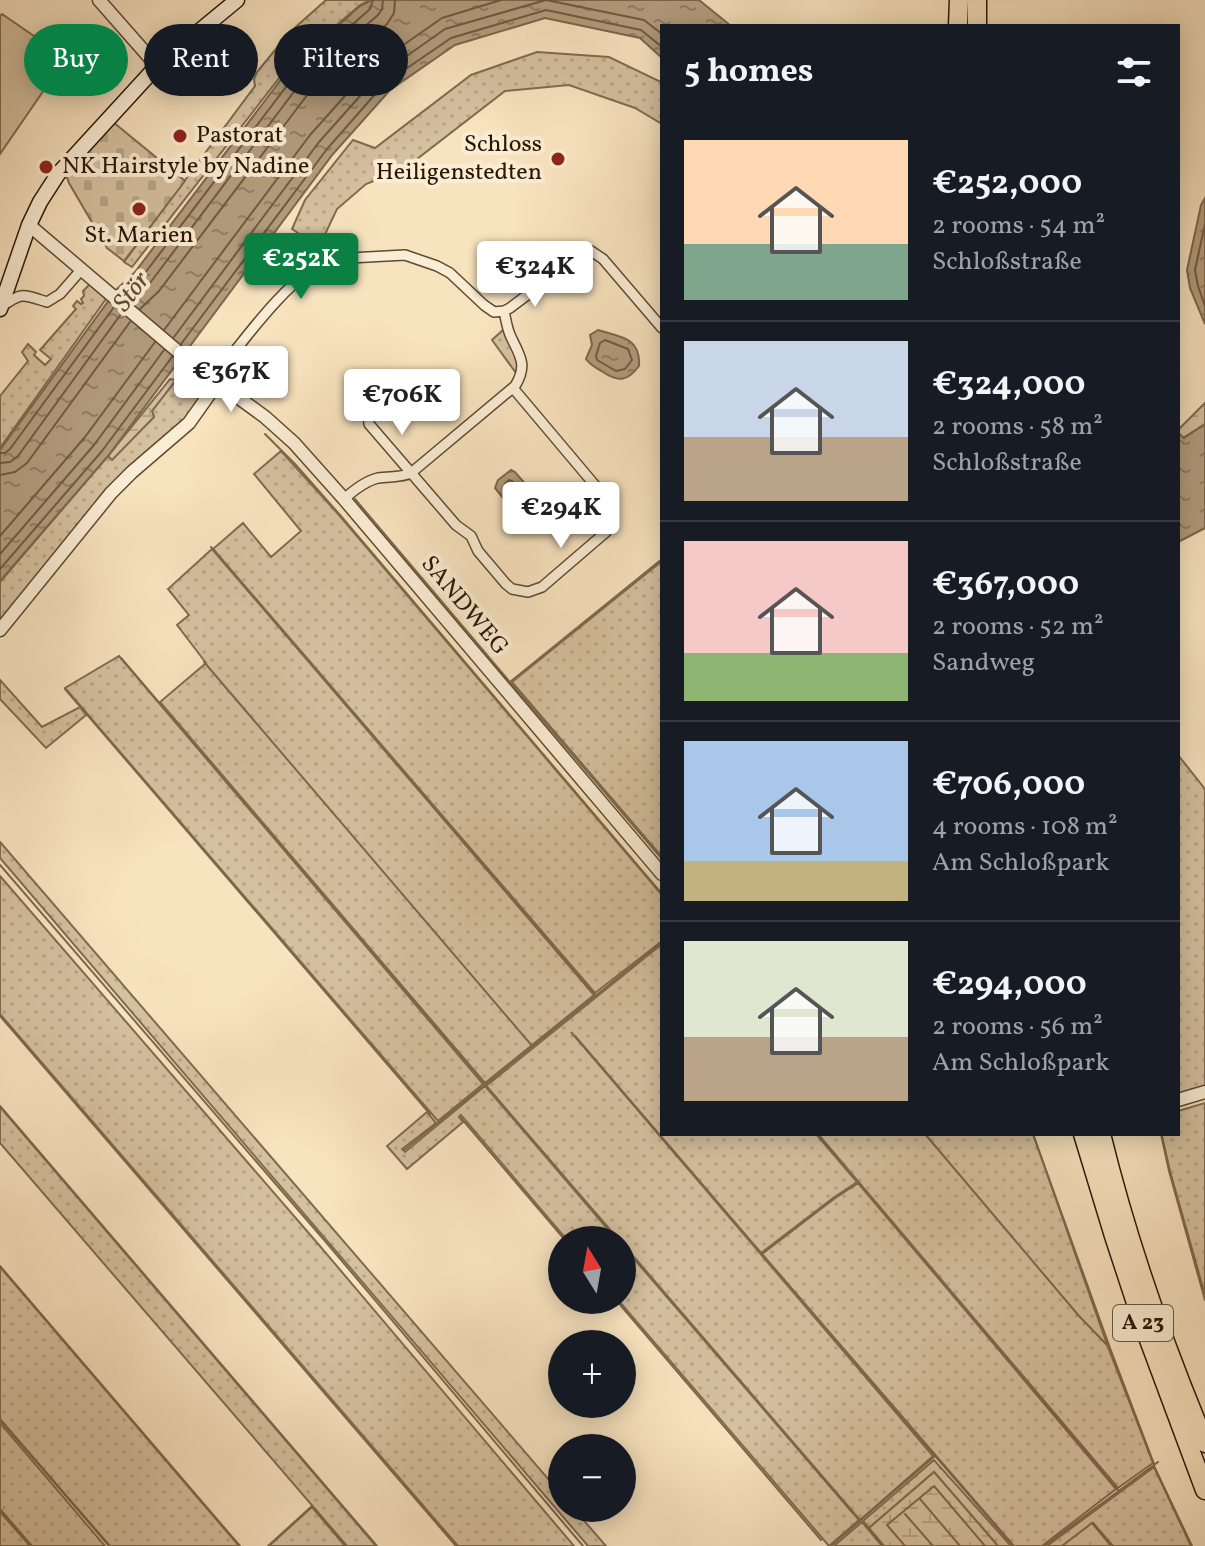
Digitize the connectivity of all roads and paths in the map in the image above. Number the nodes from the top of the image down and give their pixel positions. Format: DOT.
graph roads {
  1 [pos="99,0"];
  2 [pos="237,0"];
  3 [pos="959,0"];
  4 [pos="977,0"];
  5 [pos="208,24"];
  6 [pos="958,24"];
  7 [pos="977,24"];
  8 [pos="144,51"];
  9 [pos="144,80"];
  10 [pos="29,225"];
  11 [pos="81,270"];
  12 [pos="1,308"];
  13 [pos="504,311"];
  14 [pos="660,326"];
  15 [pos="215,380"];
  16 [pos="513,388"];
  17 [pos="368,413"];
  18 [pos="411,473"];
  19 [pos="344,499"];
  20 [pos="0,630"];
  21 [pos="660,872"];
  22 [pos="1205,1092"];
  23 [pos="1180,1099"];
  24 [pos="1098,1146"];
  25 [pos="1205,1443"];
  26 [pos="1205,1490"];
  1 -- 8 [label="street"];
  2 -- 5 [label="main road"];
  3 -- 6 [label="highway"];
  4 -- 7 [label="highway"];
  9 -- 10 [label="main road"];
  10 -- 11 [label="street, SANDWEG"];
  10 -- 12 [label="main road"];
  11 -- 12 [label="street"];
  11 -- 15 [label="street, SANDWEG"];
  13 -- 14 [label="street"];
  13 -- 15 [label="street"];
  13 -- 16 [label="street"];
  15 -- 19 [label="street, SANDWEG"];
  15 -- 20 [label="street"];
  16 -- 18 [label="street"];
  16 -- 18 [label="street"];
  17 -- 18 [label="street"];
  18 -- 19 [label="street"];
  19 -- 21 [label="street, SANDWEG"];
  22 -- 23 [label="street"];
  24 -- 25 [label="highway, A 23"];
  24 -- 26 [label="highway, A 23"];
}
